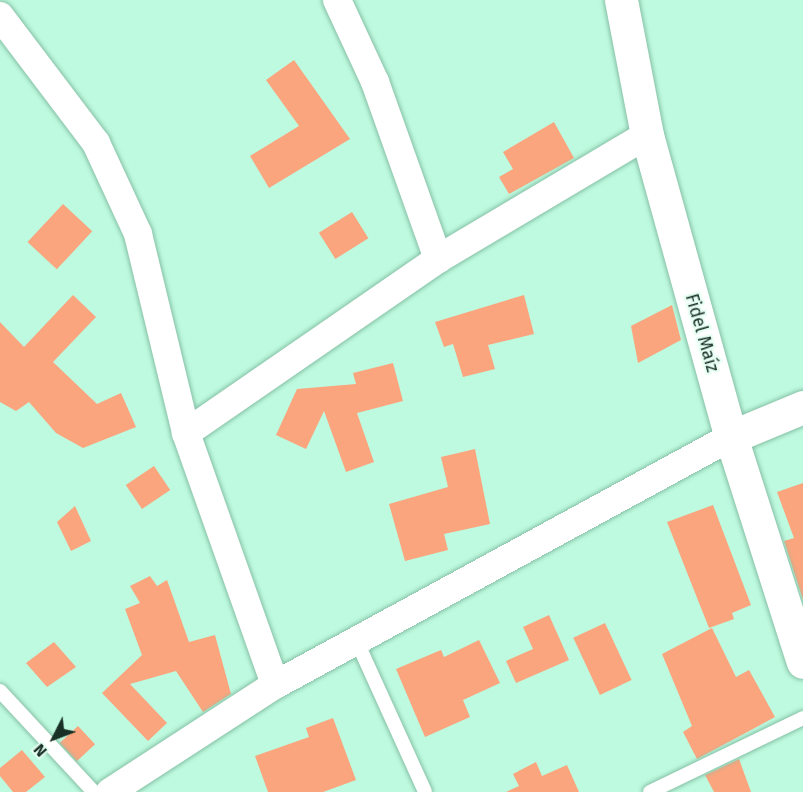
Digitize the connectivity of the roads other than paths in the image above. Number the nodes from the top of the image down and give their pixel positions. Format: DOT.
graph roads {
  1 [pos="337,0"];
  2 [pos="621,0"];
  3 [pos="0,16"];
  4 [pos="647,135"];
  5 [pos="438,259"];
  6 [pos="803,407"];
  7 [pos="186,433"];
  8 [pos="731,437"];
  9 [pos="358,644"];
  10 [pos="803,662"];
  11 [pos="275,685"];
  12 [pos="0,691"];
  13 [pos="803,718"];
  14 [pos="93,792"];
  15 [pos="110,792"];
  16 [pos="425,792"];
  17 [pos="650,792"];
  1 -- 5 [label="street"];
  2 -- 4 [label="street, Fidel Maíz"];
  3 -- 7 [label="street"];
  4 -- 5 [label="street"];
  4 -- 8 [label="street, Fidel Maíz"];
  5 -- 7 [label="street"];
  6 -- 8 [label="street"];
  7 -- 11 [label="street"];
  8 -- 9 [label="street"];
  8 -- 10 [label="street, Fidel Maíz"];
  9 -- 11 [label="street"];
  9 -- 16 [label="lane"];
  11 -- 15 [label="street"];
  12 -- 14 [label="lane"];
  13 -- 17 [label="lane"];
}
